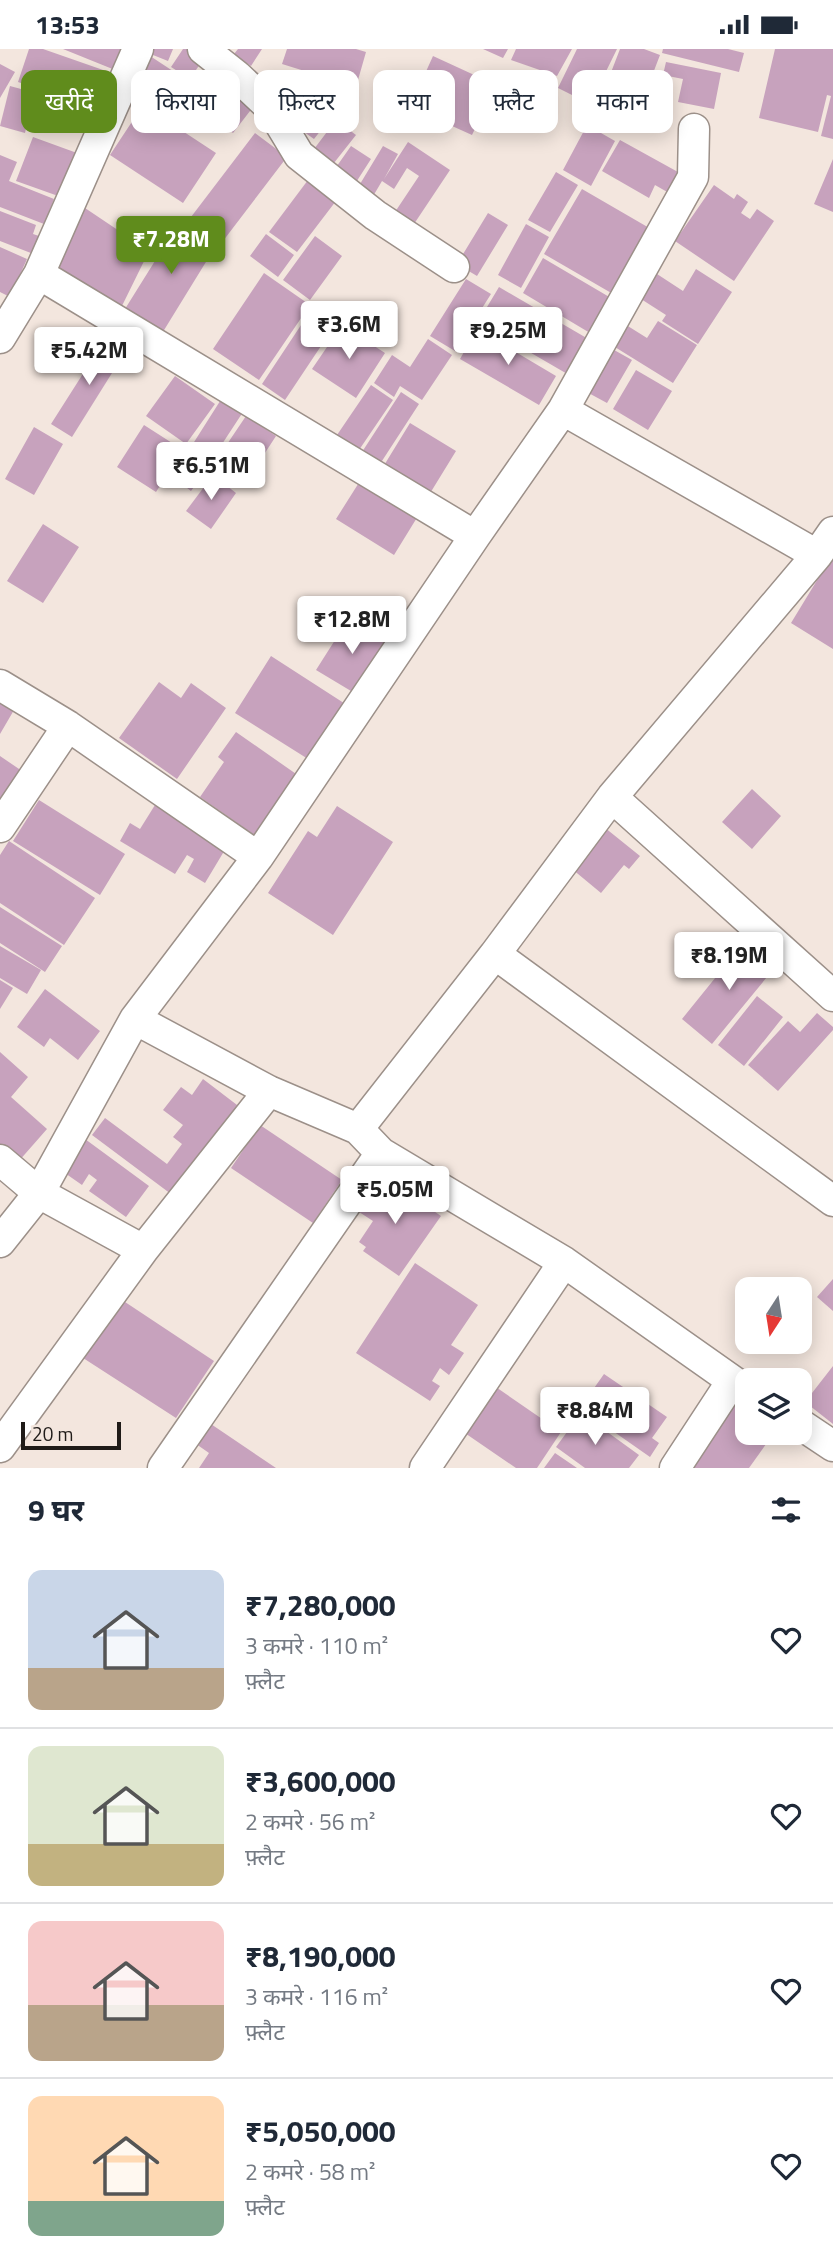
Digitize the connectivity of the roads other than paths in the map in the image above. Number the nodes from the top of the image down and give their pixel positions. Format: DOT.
graph roads {
  1 [pos="138,49"];
  2 [pos="203,49"];
  3 [pos="694,129"];
  4 [pos="454,267"];
  5 [pos="39,274"];
  6 [pos="0,338"];
  7 [pos="563,410"];
  8 [pos="475,536"];
  9 [pos="825,543"];
  10 [pos="0,685"];
  11 [pos="68,726"];
  12 [pos="612,797"];
  13 [pos="0,827"];
  14 [pos="258,857"];
  15 [pos="495,954"];
  16 [pos="833,996"];
  17 [pos="135,1019"];
  18 [pos="269,1091"];
  19 [pos="358,1129"];
  20 [pos="381,1153"];
  21 [pos="0,1160"];
  22 [pos="39,1193"];
  23 [pos="833,1201"];
  24 [pos="0,1242"];
  25 [pos="143,1250"];
  26 [pos="564,1262"];
  27 [pos="735,1383"];
  28 [pos="735,1391"];
  29 [pos="812,1433"];
  30 [pos="833,1446"];
  31 [pos="0,1447"];
  32 [pos="163,1468"];
  33 [pos="425,1468"];
  34 [pos="675,1468"];
  1 -- 5 [label="street"];
  2 -- 4 [label="street"];
  3 -- 7 [label="street"];
  5 -- 6 [label="street"];
  5 -- 8 [label="street"];
  7 -- 8 [label="street"];
  7 -- 9 [label="street"];
  8 -- 14 [label="street"];
  9 -- 12 [label="street"];
  10 -- 11 [label="street"];
  11 -- 13 [label="street"];
  11 -- 14 [label="street"];
  12 -- 15 [label="street"];
  12 -- 16 [label="street"];
  14 -- 17 [label="street"];
  15 -- 19 [label="street"];
  15 -- 23 [label="street"];
  17 -- 18 [label="street"];
  17 -- 22 [label="street"];
  18 -- 19 [label="street"];
  18 -- 25 [label="street"];
  19 -- 20 [label="street"];
  20 -- 26 [label="street"];
  20 -- 32 [label="street"];
  21 -- 22 [label="street"];
  22 -- 24 [label="street"];
  22 -- 25 [label="street"];
  25 -- 31 [label="street"];
  26 -- 27 [label="street"];
  26 -- 33 [label="street"];
  28 -- 34 [label="street"];
  29 -- 30 [label="street"];
}
